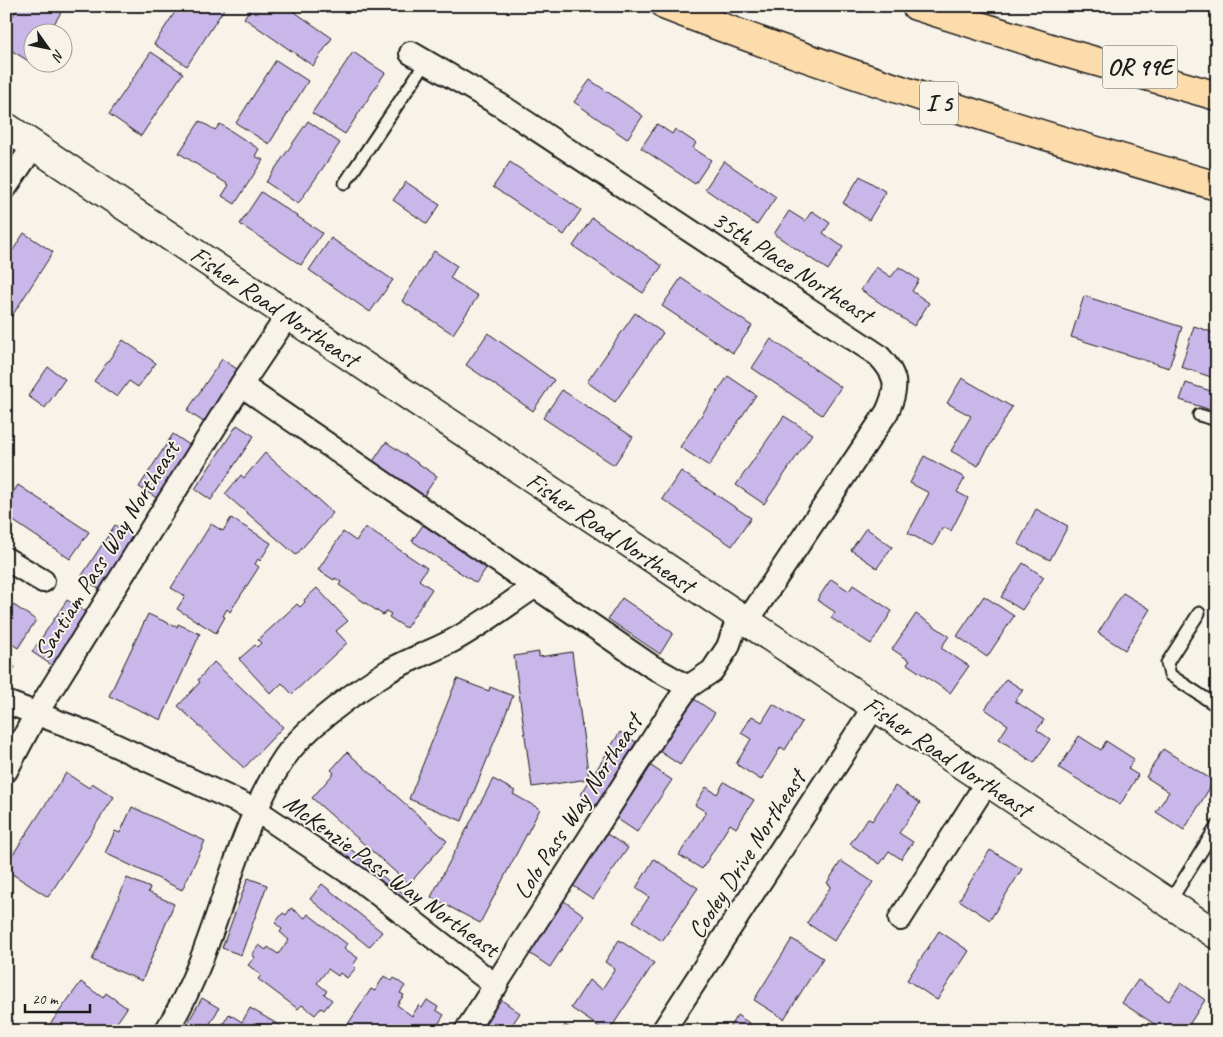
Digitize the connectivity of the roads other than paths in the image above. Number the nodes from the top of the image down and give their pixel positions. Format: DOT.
graph roads {
  1 [pos="666,6"];
  2 [pos="916,6"];
  3 [pos="1063,52"];
  4 [pos="418,58"];
  5 [pos="1217,82"];
  6 [pos="1217,96"];
  7 [pos="6,127"];
  8 [pos="34,145"];
  9 [pos="345,183"];
  10 [pos="1217,186"];
  11 [pos="6,187"];
  12 [pos="288,315"];
  13 [pos="241,385"];
  14 [pos="1199,415"];
  15 [pos="1217,420"];
  16 [pos="6,558"];
  17 [pos="43,582"];
  18 [pos="534,588"];
  19 [pos="1199,613"];
  20 [pos="742,620"];
  21 [pos="688,687"];
  22 [pos="6,702"];
  23 [pos="1217,706"];
  24 [pos="874,707"];
  25 [pos="36,714"];
  26 [pos="6,771"];
  27 [pos="987,782"];
  28 [pos="256,810"];
  29 [pos="1217,826"];
  30 [pos="1169,903"];
  31 [pos="900,919"];
  32 [pos="1217,935"];
  33 [pos="496,986"];
  34 [pos="166,1031"];
  35 [pos="466,1031"];
  36 [pos="663,1031"];
  1 -- 10 [label="highway, I 5"];
  2 -- 3 [label="highway"];
  3 -- 5 [label="highway, OR 99E"];
  3 -- 6 [label="highway"];
  4 -- 9 [label="lane"];
  4 -- 20 [label="street, 35th Place Northeast"];
  7 -- 8 [label="street, Fisher Road Northeast"];
  8 -- 11 [label="street"];
  8 -- 12 [label="street, Fisher Road Northeast"];
  12 -- 13 [label="street, Santiam Pass Way Northeast"];
  12 -- 20 [label="street, Fisher Road Northeast"];
  13 -- 18 [label="street"];
  13 -- 25 [label="street, Santiam Pass Way Northeast"];
  14 -- 15 [label="lane"];
  16 -- 17 [label="street"];
  18 -- 21 [label="street"];
  18 -- 28 [label="street"];
  19 -- 23 [label="lane"];
  20 -- 21 [label="street, Lolo Pass Way Northeast"];
  20 -- 24 [label="street, Fisher Road Northeast"];
  21 -- 33 [label="street, Lolo Pass Way Northeast"];
  22 -- 25 [label="street, McKenzie Pass Way Northeast"];
  24 -- 27 [label="street, Fisher Road Northeast"];
  24 -- 36 [label="street, Cooley Drive Northeast"];
  25 -- 26 [label="street, Santiam Pass Way Northeast"];
  25 -- 28 [label="street, McKenzie Pass Way Northeast"];
  27 -- 30 [label="street, Fisher Road Northeast"];
  27 -- 31 [label="street"];
  28 -- 33 [label="street, McKenzie Pass Way Northeast"];
  28 -- 34 [label="street"];
  29 -- 30 [label="lane"];
  30 -- 32 [label="street, Fisher Road Northeast"];
  33 -- 35 [label="street, Lolo Pass Way Northeast"];
}
